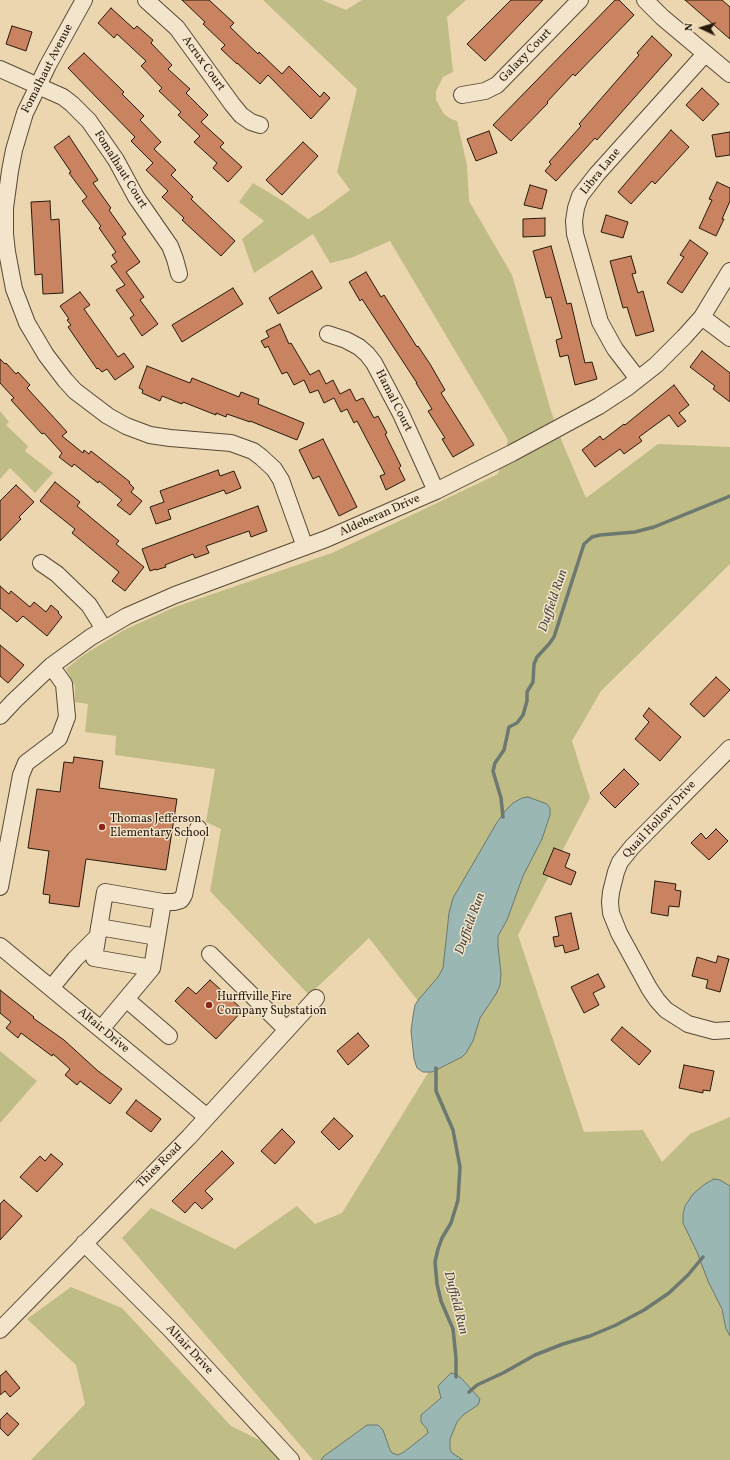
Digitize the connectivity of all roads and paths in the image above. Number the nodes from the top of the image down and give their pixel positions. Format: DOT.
graph roads {
  1 [pos="84,0"];
  2 [pos="146,0"];
  3 [pos="580,0"];
  4 [pos="646,0"];
  5 [pos="705,54"];
  6 [pos="0,69"];
  7 [pos="730,74"];
  8 [pos="38,86"];
  9 [pos="462,95"];
  10 [pos="260,125"];
  11 [pos="2,208"];
  12 [pos="730,272"];
  13 [pos="179,274"];
  14 [pos="702,317"];
  15 [pos="328,334"];
  16 [pos="730,338"];
  17 [pos="638,379"];
  18 [pos="436,491"];
  19 [pos="305,547"];
  20 [pos="42,563"];
  21 [pos="104,629"];
  22 [pos="51,666"];
  23 [pos="0,716"];
  24 [pos="730,748"];
  25 [pos="198,828"];
  26 [pos="0,887"];
  27 [pos="163,902"];
  28 [pos="98,932"];
  29 [pos="157,937"];
  30 [pos="0,946"];
  31 [pos="210,954"];
  32 [pos="152,968"];
  33 [pos="51,988"];
  34 [pos="316,998"];
  35 [pos="126,999"];
  36 [pos="101,1030"];
  37 [pos="286,1030"];
  38 [pos="730,1030"];
  39 [pos="169,1036"];
  40 [pos="207,1117"];
  41 [pos="84,1243"];
  42 [pos="0,1330"];
  43 [pos="291,1460"];
  1 -- 8 [label="street, Fomalhaut Avenue"];
  2 -- 10 [label="street, Acrux Court"];
  3 -- 9 [label="street, Galaxy Court"];
  4 -- 5 [label="street"];
  5 -- 7 [label="street"];
  5 -- 17 [label="street, Libra Lane"];
  6 -- 8 [label="street, Fomalhaut Court"];
  8 -- 11 [label="street, Fomalhaut Avenue"];
  8 -- 13 [label="street, Fomalhaut Court"];
  11 -- 19 [label="street, Fomalhaut Avenue"];
  12 -- 14 [label="street, Aldeberan Drive"];
  14 -- 16 [label="street"];
  14 -- 17 [label="street, Aldeberan Drive"];
  15 -- 18 [label="street, Hamal Court"];
  17 -- 18 [label="street, Aldeberan Drive"];
  18 -- 19 [label="street, Aldeberan Drive"];
  19 -- 21 [label="street, Aldeberan Drive"];
  20 -- 21 [label="street"];
  21 -- 22 [label="street, Aldeberan Drive"];
  22 -- 23 [label="street, Aldeberan Drive"];
  22 -- 26 [label="street"];
  24 -- 38 [label="street, Quail Hollow Drive"];
  25 -- 27 [label="street"];
  27 -- 28 [label="street"];
  27 -- 29 [label="street"];
  28 -- 29 [label="street"];
  28 -- 32 [label="street"];
  28 -- 33 [label="street"];
  29 -- 32 [label="street"];
  30 -- 33 [label="street, Altair Drive"];
  31 -- 37 [label="street"];
  32 -- 35 [label="street"];
  33 -- 36 [label="street, Altair Drive"];
  34 -- 37 [label="street, Thies Road"];
  35 -- 36 [label="street"];
  35 -- 39 [label="street"];
  36 -- 40 [label="street, Altair Drive"];
  37 -- 40 [label="street, Thies Road"];
  40 -- 41 [label="street, Thies Road"];
  41 -- 42 [label="street, Thies Road"];
  41 -- 43 [label="street, Altair Drive"];
}
